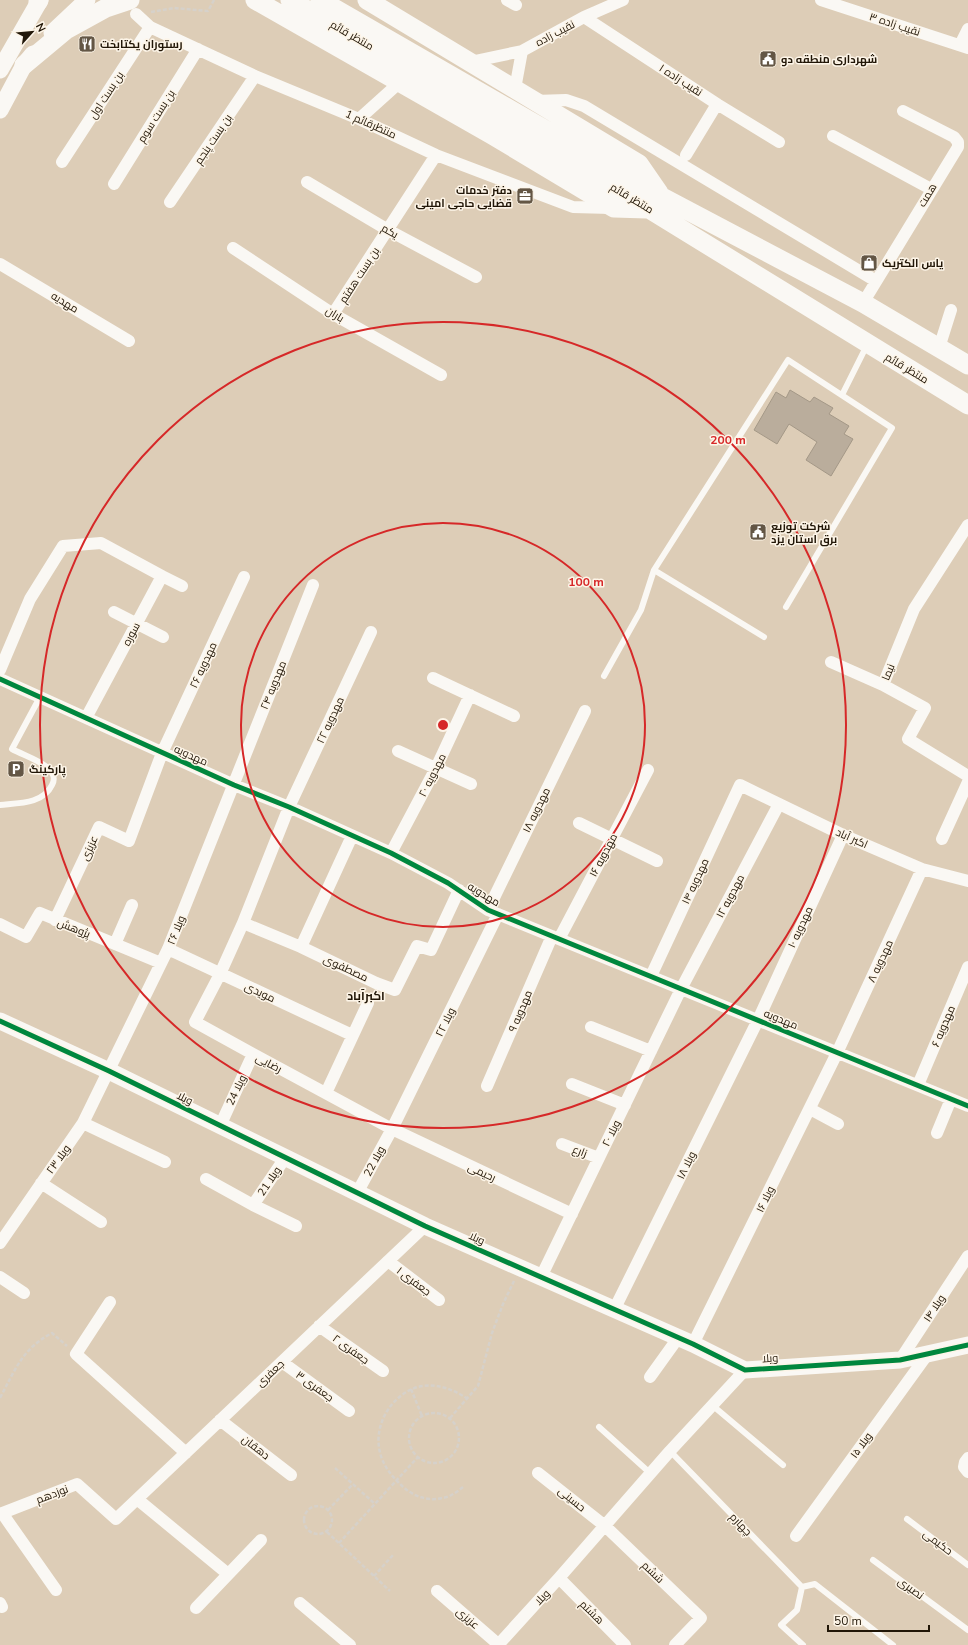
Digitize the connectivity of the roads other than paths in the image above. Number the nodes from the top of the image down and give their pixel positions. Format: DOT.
graph roads {
  1 [pos="38,0"];
  2 [pos="87,0"];
  3 [pos="255,0"];
  4 [pos="290,0"];
  5 [pos="320,0"];
  6 [pos="367,0"];
  7 [pos="623,0"];
  8 [pos="821,0"];
  9 [pos="841,3"];
  10 [pos="133,7"];
  11 [pos="584,17"];
  12 [pos="150,27"];
  13 [pos="968,29"];
  14 [pos="964,47"];
  15 [pos="198,48"];
  16 [pos="522,51"];
  17 [pos="470,62"];
  18 [pos="24,65"];
  19 [pos="1,66"];
  20 [pos="256,76"];
  21 [pos="398,83"];
  22 [pos="515,89"];
  23 [pos="534,101"];
  24 [pos="717,104"];
  25 [pos="0,110"];
  26 [pos="903,111"];
  27 [pos="359,118"];
  28 [pos="833,136"];
  29 [pos="779,142"];
  30 [pos="436,155"];
  31 [pos="686,155"];
  32 [pos="62,162"];
  33 [pos="307,182"];
  34 [pos="114,184"];
  35 [pos="931,189"];
  36 [pos="170,202"];
  37 [pos="655,203"];
  38 [pos="614,208"];
  39 [pos="388,230"];
  40 [pos="233,248"];
  41 [pos="0,264"];
  42 [pos="476,277"];
  43 [pos="876,281"];
  44 [pos="863,303"];
  45 [pos="951,310"];
  46 [pos="333,314"];
  47 [pos="129,341"];
  48 [pos="868,344"];
  49 [pos="939,348"];
  50 [pos="968,365"];
  51 [pos="441,375"];
  52 [pos="842,395"];
  53 [pos="968,405"];
  54 [pos="968,525"];
  55 [pos="654,570"];
  56 [pos="162,576"];
  57 [pos="244,577"];
  58 [pos="313,585"];
  59 [pos="182,586"];
  60 [pos="786,607"];
  61 [pos="114,612"];
  62 [pos="137,624"];
  63 [pos="371,632"];
  64 [pos="163,637"];
  65 [pos="764,637"];
  66 [pos="831,662"];
  67 [pos="0,670"];
  68 [pos="604,676"];
  69 [pos="433,678"];
  70 [pos="0,679"];
  71 [pos="883,685"];
  72 [pos="470,695"];
  73 [pos="40,697"];
  74 [pos="585,711"];
  75 [pos="514,716"];
  76 [pos="86,718"];
  77 [pos="398,751"];
  78 [pos="162,753"];
  79 [pos="436,768"];
  80 [pos="648,770"];
  81 [pos="968,776"];
  82 [pos="968,782"];
  83 [pos="472,784"];
  84 [pos="234,785"];
  85 [pos="740,785"];
  86 [pos="779,804"];
  87 [pos="0,805"];
  88 [pos="289,807"];
  89 [pos="579,823"];
  90 [pos="843,834"];
  91 [pos="352,836"];
  92 [pos="612,839"];
  93 [pos="942,839"];
  94 [pos="391,853"];
  95 [pos="657,861"];
  96 [pos="922,868"];
  97 [pos="968,881"];
  98 [pos="459,890"];
  99 [pos="132,905"];
  100 [pos="493,912"];
  101 [pos="55,920"];
  102 [pos="243,923"];
  103 [pos="0,924"];
  104 [pos="555,938"];
  105 [pos="115,944"];
  106 [pos="301,947"];
  107 [pos="168,949"];
  108 [pos="161,963"];
  109 [pos="968,967"];
  110 [pos="220,974"];
  111 [pos="650,976"];
  112 [pos="681,989"];
  113 [pos="368,1003"];
  114 [pos="758,1020"];
  115 [pos="0,1021"];
  116 [pos="591,1027"];
  117 [pos="352,1035"];
  118 [pos="651,1051"];
  119 [pos="837,1053"];
  120 [pos="253,1054"];
  121 [pos="109,1071"];
  122 [pos="572,1084"];
  123 [pos="487,1086"];
  124 [pos="918,1086"];
  125 [pos="326,1093"];
  126 [pos="951,1099"];
  127 [pos="625,1105"];
  128 [pos="968,1106"];
  129 [pos="810,1109"];
  130 [pos="83,1123"];
  131 [pos="838,1124"];
  132 [pos="220,1126"];
  133 [pos="392,1129"];
  134 [pos="937,1133"];
  135 [pos="562,1144"];
  136 [pos="285,1158"];
  137 [pos="599,1158"];
  138 [pos="165,1162"];
  139 [pos="206,1179"];
  140 [pos="41,1183"];
  141 [pos="357,1193"];
  142 [pos="253,1205"];
  143 [pos="572,1214"];
  144 [pos="101,1222"];
  145 [pos="296,1226"];
  146 [pos="425,1226"];
  147 [pos="0,1243"];
  148 [pos="968,1256"];
  149 [pos="388,1261"];
  150 [pos="0,1277"];
  151 [pos="541,1277"];
  152 [pos="24,1293"];
  153 [pos="439,1300"];
  154 [pos="110,1302"];
  155 [pos="614,1310"];
  156 [pos="319,1326"];
  157 [pos="686,1341"];
  158 [pos="968,1345"];
  159 [pos="927,1355"];
  160 [pos="900,1360"];
  161 [pos="282,1362"];
  162 [pos="745,1370"];
  163 [pos="383,1371"];
  164 [pos="650,1377"];
  165 [pos="712,1406"];
  166 [pos="348,1411"];
  167 [pos="220,1420"];
  168 [pos="599,1427"];
  169 [pos="670,1451"];
  170 [pos="186,1453"];
  171 [pos="783,1465"];
  172 [pos="538,1473"];
  173 [pos="650,1473"];
  174 [pos="291,1475"];
  175 [pos="137,1498"];
  176 [pos="1,1513"];
  177 [pos="116,1519"];
  178 [pos="907,1519"];
  179 [pos="605,1526"];
  180 [pos="796,1536"];
  181 [pos="261,1540"];
  182 [pos="873,1560"];
  183 [pos="968,1565"];
  184 [pos="228,1574"];
  185 [pos="559,1578"];
  186 [pos="802,1587"];
  187 [pos="56,1590"];
  188 [pos="437,1591"];
  189 [pos="300,1603"];
  190 [pos="196,1608"];
  191 [pos="968,1630"];
  192 [pos="350,1645"];
  193 [pos="498,1645"];
  194 [pos="625,1645"];
  195 [pos="675,1645"];
  196 [pos="803,1645"];
  197 [pos="893,1645"];
  1 -- 19 [label="street"];
  2 -- 18 [label="street"];
  3 -- 21 [label="main road"];
  4 -- 37 [label="main road, منتظر قائم"];
  5 -- 37 [label="main road, منتظر قائم"];
  6 -- 17 [label="main road"];
  7 -- 11 [label="street, نقیب زاده"];
  8 -- 9 [label="street, نقیب زاده ۳"];
  9 -- 14 [label="street, نقیب زاده ۳"];
  10 -- 12 [label="street, منتظرقائم 1"];
  10 -- 18 [label="main road"];
  11 -- 16 [label="street, نقیب زاده"];
  11 -- 24 [label="street, نقیب زاده ۱"];
  12 -- 15 [label="street, منتظرقائم 1"];
  12 -- 32 [label="street, بن بست اول"];
  13 -- 14 [label="street"];
  15 -- 20 [label="street, منتظرقائم 1"];
  15 -- 34 [label="street, بن بست سوم"];
  16 -- 17 [label="street"];
  16 -- 22 [label="street, نقیب زاده"];
  17 -- 22 [label="main road"];
  18 -- 25 [label="street"];
  20 -- 27 [label="street, منتظرقائم 1"];
  20 -- 36 [label="street, بن بست پنجم"];
  21 -- 27 [label="street"];
  21 -- 38 [label="main road"];
  22 -- 23 [label="main road"];
  23 -- 37 [label="main road"];
  23 -- 43 [label="street"];
  24 -- 29 [label="street, نقیب زاده ۱"];
  24 -- 31 [label="street"];
  26 -- 35 [label="street, همت"];
  27 -- 30 [label="street, منتظرقائم 1"];
  28 -- 35 [label="street"];
  30 -- 38 [label="street, منتظرقائم 1"];
  30 -- 39 [label="street, بن بست هفتم"];
  33 -- 39 [label="street, یکم"];
  35 -- 43 [label="street, همت"];
  37 -- 38 [label="main road"];
  37 -- 44 [label="main road, منتظر قائم"];
  37 -- 48 [label="main road, منتظر قائم"];
  39 -- 42 [label="street, یکم"];
  39 -- 46 [label="street, بن بست هفتم"];
  40 -- 46 [label="street, باران"];
  41 -- 47 [label="street, مهديه"];
  43 -- 44 [label="street, همت"];
  44 -- 49 [label="main road, منتظر قائم"];
  45 -- 49 [label="street"];
  46 -- 51 [label="street, باران"];
  48 -- 52 [label="lane"];
  48 -- 53 [label="main road, منتظر قائم"];
  49 -- 50 [label="main road, منتظر قائم"];
  52 -- 55 [label="lane"];
  52 -- 60 [label="lane"];
  54 -- 71 [label="street, نیما"];
  55 -- 65 [label="lane"];
  55 -- 68 [label="lane"];
  56 -- 59 [label="street"];
  56 -- 62 [label="street, سوره"];
  56 -- 67 [label="street"];
  57 -- 78 [label="street, مهدویه ۲۶"];
  58 -- 84 [label="street, مهدویه ۲۴"];
  61 -- 62 [label="street"];
  62 -- 64 [label="street"];
  62 -- 76 [label="street, سوره"];
  63 -- 88 [label="street, مهدویه ۲۲"];
  66 -- 71 [label="street"];
  69 -- 72 [label="street"];
  70 -- 73 [label="street, مهدویه"];
  71 -- 81 [label="street, نیما"];
  72 -- 75 [label="street"];
  72 -- 79 [label="street, مهدویه ۲۰"];
  73 -- 76 [label="street, مهدویه"];
  73 -- 87 [label="lane"];
  74 -- 100 [label="street, مهدویه ۱۸"];
  76 -- 78 [label="street, مهدویه"];
  77 -- 79 [label="street"];
  78 -- 84 [label="street, مهدویه"];
  78 -- 101 [label="street, عزیزی"];
  79 -- 83 [label="street"];
  79 -- 94 [label="street, مهدویه ۲۰"];
  80 -- 92 [label="street, مهدویه ۱۶"];
  82 -- 93 [label="street"];
  84 -- 88 [label="street, مهدویه"];
  84 -- 107 [label="street, ویلا ۲۶"];
  85 -- 86 [label="street, اکبر آباد"];
  85 -- 111 [label="street, مهدویه ۱۴"];
  86 -- 90 [label="street, اکبر آباد"];
  86 -- 112 [label="street, مهدویه ۱۲"];
  88 -- 91 [label="street, مهدویه"];
  88 -- 102 [label="street"];
  89 -- 92 [label="street"];
  90 -- 96 [label="street, اکبر آباد"];
  90 -- 114 [label="street, مهدویه ۱۰"];
  91 -- 94 [label="street, مهدویه"];
  91 -- 106 [label="street"];
  92 -- 95 [label="street"];
  92 -- 104 [label="street, مهدویه ۱۶"];
  94 -- 98 [label="street, مهدویه"];
  96 -- 97 [label="street, اکبر آباد"];
  96 -- 119 [label="street, مهدویه ۸"];
  98 -- 100 [label="street, مهدویه"];
  98 -- 106 [label="street, مصطفوی"];
  99 -- 105 [label="street"];
  100 -- 104 [label="street, مهدویه"];
  100 -- 133 [label="street, ویلا ۲۲"];
  101 -- 103 [label="street, پژوهش"];
  101 -- 105 [label="street, پژوهش"];
  102 -- 106 [label="street, مصطفوی"];
  102 -- 110 [label="street"];
  104 -- 111 [label="street, مهدویه"];
  104 -- 123 [label="street, مهدویه ۹"];
  105 -- 108 [label="street, پژوهش"];
  107 -- 108 [label="street, ویلا ۲۶"];
  107 -- 110 [label="street, مویدی"];
  108 -- 121 [label="street, ویلا ۲۶"];
  109 -- 124 [label="street, مهدویه ۶"];
  110 -- 117 [label="street, مویدی"];
  110 -- 120 [label="street, رضایی"];
  111 -- 112 [label="street, مهدویه"];
  112 -- 114 [label="street, مهدویه"];
  112 -- 118 [label="street, ویلا ۲۰"];
  113 -- 117 [label="street"];
  114 -- 119 [label="street, مهدویه"];
  114 -- 155 [label="street, ویلا ۱۸"];
  115 -- 121 [label="street, ویلا"];
  116 -- 118 [label="street"];
  117 -- 125 [label="street"];
  118 -- 127 [label="street, ویلا ۲۰"];
  119 -- 124 [label="street, مهدویه"];
  119 -- 129 [label="street, ویلا ۱۶"];
  120 -- 125 [label="street, رضایی"];
  120 -- 132 [label="street, ویلا 24"];
  121 -- 130 [label="street, ویلا ۲۳"];
  121 -- 132 [label="street, ویلا"];
  122 -- 127 [label="street"];
  124 -- 126 [label="street, مهدویه"];
  125 -- 133 [label="street, رضایی"];
  126 -- 128 [label="street, مهدویه"];
  126 -- 134 [label="street"];
  127 -- 137 [label="street, ویلا ۲۰"];
  129 -- 131 [label="street"];
  129 -- 157 [label="street, ویلا ۱۶"];
  130 -- 138 [label="street"];
  130 -- 140 [label="street, ویلا ۲۳"];
  132 -- 136 [label="street, ویلا"];
  133 -- 141 [label="street, ویلا 22"];
  133 -- 143 [label="street, رحیمی"];
  135 -- 137 [label="street, زارع"];
  136 -- 141 [label="street, ویلا"];
  136 -- 142 [label="street, ویلا 21"];
  137 -- 143 [label="street, ویلا ۲۰"];
  139 -- 142 [label="street, ویلا 21"];
  140 -- 144 [label="street"];
  140 -- 147 [label="street, ویلا ۲۳"];
  141 -- 146 [label="street, ویلا"];
  142 -- 145 [label="street, ویلا 21"];
  143 -- 151 [label="street, ویلا ۲۰"];
  146 -- 149 [label="street, جعفری"];
  146 -- 151 [label="street, ویلا"];
  148 -- 160 [label="street, ویلا ۱۴"];
  149 -- 153 [label="street, جعفری ۱"];
  149 -- 156 [label="street, جعفری"];
  150 -- 152 [label="street"];
  151 -- 155 [label="street, ویلا"];
  154 -- 170 [label="street"];
  155 -- 157 [label="street, ویلا"];
  156 -- 161 [label="street, جعفری"];
  156 -- 163 [label="street, جعفری ۲"];
  157 -- 162 [label="street, ویلا"];
  157 -- 164 [label="street, ویلا ۱۶"];
  158 -- 159 [label="street, ویلا"];
  159 -- 160 [label="street, ویلا"];
  159 -- 180 [label="street, ویلا ۱۵"];
  160 -- 162 [label="street, ویلا"];
  161 -- 166 [label="street, جعفری ۳"];
  161 -- 167 [label="street, جعفری"];
  162 -- 165 [label="street, ویلا"];
  165 -- 169 [label="street, ویلا"];
  165 -- 171 [label="lane"];
  167 -- 170 [label="street, جعفری"];
  167 -- 174 [label="street, دهقان"];
  168 -- 173 [label="lane"];
  169 -- 173 [label="street, ویلا"];
  169 -- 186 [label="lane, چهارم"];
  170 -- 175 [label="street, جعفری"];
  172 -- 179 [label="street, حسینی"];
  173 -- 179 [label="street, ویلا"];
  175 -- 177 [label="street, جعفری"];
  175 -- 184 [label="street"];
  176 -- 177 [label="street, نوزدهم"];
  176 -- 187 [label="street"];
  178 -- 183 [label="lane, حکیمی"];
  179 -- 185 [label="street, ویلا"];
  179 -- 195 [label="street, ششم"];
  181 -- 184 [label="street"];
  182 -- 191 [label="lane, نصیری"];
  184 -- 190 [label="street"];
  185 -- 193 [label="street, ویلا"];
  185 -- 194 [label="street, هشتم"];
  186 -- 196 [label="lane"];
  186 -- 197 [label="lane"];
  188 -- 193 [label="street, عزیزی"];
  189 -- 192 [label="street"];
}
